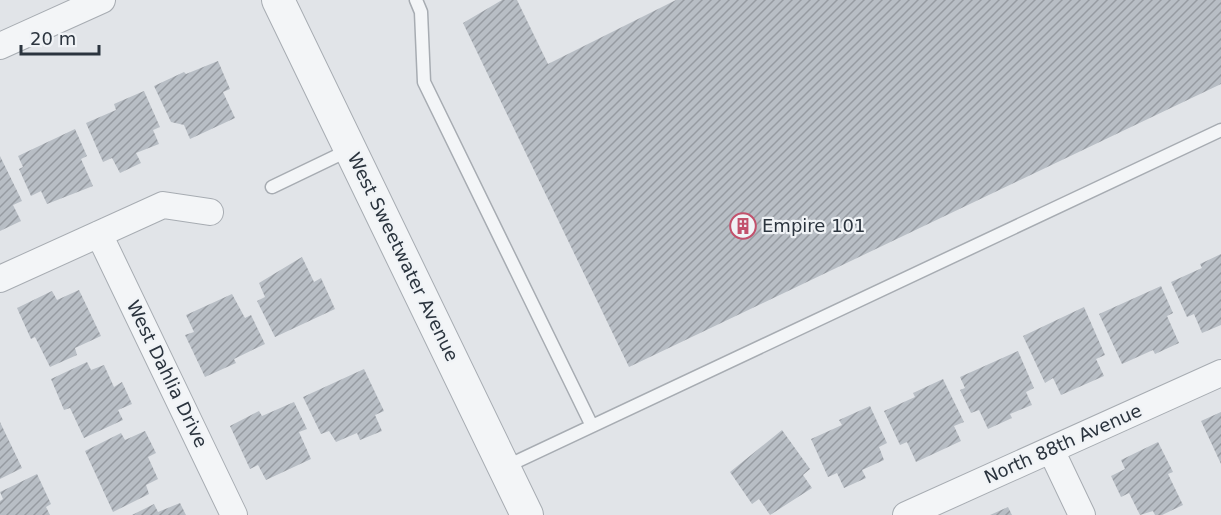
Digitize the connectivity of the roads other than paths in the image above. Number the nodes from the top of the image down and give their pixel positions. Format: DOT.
graph roads {
  1 [pos="102,0"];
  2 [pos="278,0"];
  3 [pos="416,0"];
  4 [pos="0,46"];
  5 [pos="1221,130"];
  6 [pos="350,150"];
  7 [pos="273,187"];
  8 [pos="210,212"];
  9 [pos="99,234"];
  10 [pos="0,279"];
  11 [pos="1221,373"];
  12 [pos="592,426"];
  13 [pos="1051,450"];
  14 [pos="504,467"];
  15 [pos="234,515"];
  16 [pos="527,515"];
  17 [pos="906,515"];
  18 [pos="1082,515"];
  1 -- 4 [label="street"];
  2 -- 6 [label="street, West Sweetwater Avenue"];
  3 -- 12 [label="lane"];
  5 -- 12 [label="lane"];
  6 -- 7 [label="lane"];
  6 -- 14 [label="street, West Sweetwater Avenue"];
  8 -- 9 [label="street"];
  9 -- 10 [label="street"];
  9 -- 15 [label="street, West Dahlia Drive"];
  11 -- 13 [label="street, North 88th Avenue"];
  12 -- 14 [label="lane"];
  13 -- 17 [label="street, North 88th Avenue"];
  13 -- 18 [label="street"];
  14 -- 16 [label="street, West Sweetwater Avenue"];
}
